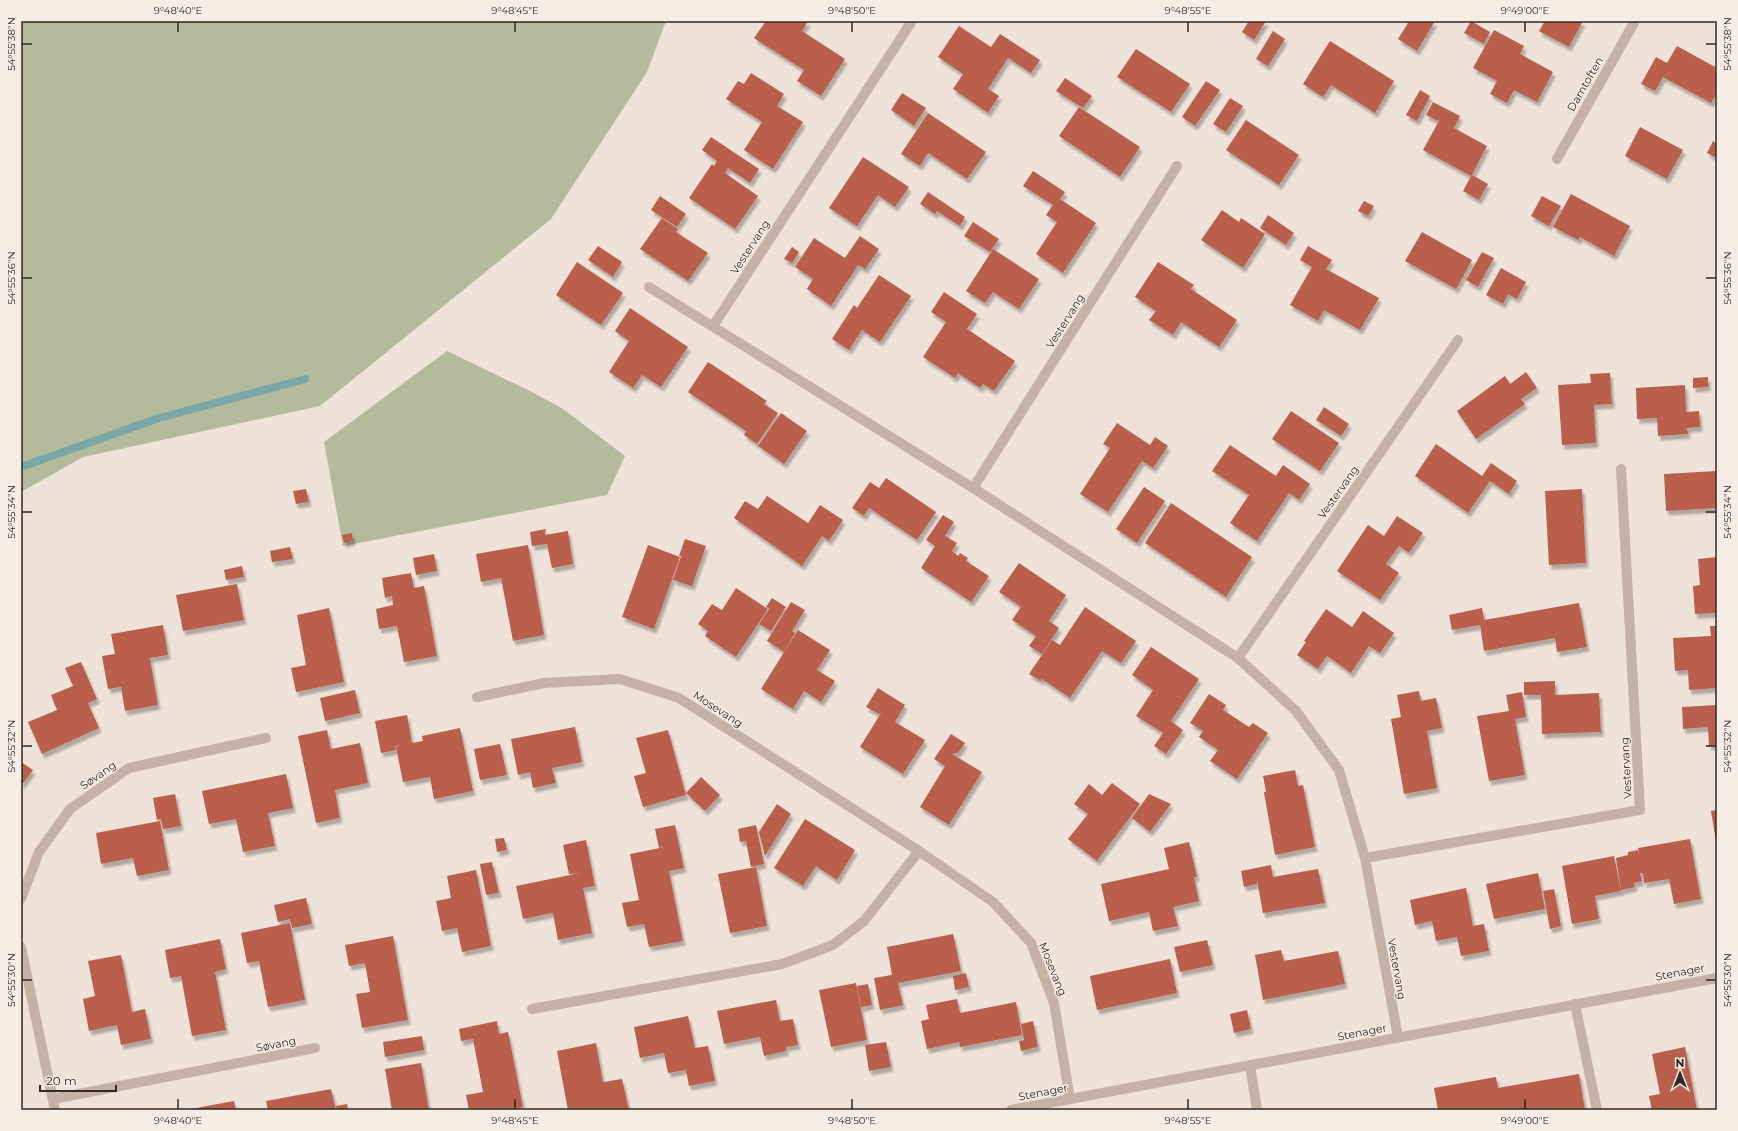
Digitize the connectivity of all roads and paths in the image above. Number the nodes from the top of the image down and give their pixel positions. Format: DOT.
graph roads {
  1 [pos="912,21"];
  2 [pos="1635,21"];
  3 [pos="1557,159"];
  4 [pos="1177,166"];
  5 [pos="649,287"];
  6 [pos="713,326"];
  7 [pos="1458,340"];
  8 [pos="1621,469"];
  9 [pos="973,488"];
  10 [pos="1238,658"];
  11 [pos="477,697"];
  12 [pos="266,738"];
  13 [pos="919,851"];
  14 [pos="1365,858"];
  15 [pos="21,899"];
  16 [pos="21,947"];
  17 [pos="1717,978"];
  18 [pos="1575,1004"];
  19 [pos="532,1009"];
  20 [pos="1398,1037"];
  21 [pos="315,1048"];
  22 [pos="1250,1065"];
  23 [pos="53,1099"];
  24 [pos="1070,1099"];
  25 [pos="55,1110"];
  26 [pos="1011,1110"];
  27 [pos="1257,1110"];
  28 [pos="1597,1110"];
  1 -- 6 [label="street, Vestervang"];
  2 -- 3 [label="street, Damtoften"];
  4 -- 9 [label="street, Vestervang"];
  5 -- 6 [label="street, Vestervang"];
  6 -- 9 [label="street, Vestervang"];
  7 -- 10 [label="street, Vestervang"];
  8 -- 14 [label="street, Vestervang"];
  9 -- 10 [label="street, Vestervang"];
  10 -- 14 [label="street, Vestervang"];
  11 -- 13 [label="street, Mosevang"];
  12 -- 15 [label="street, Søvang"];
  13 -- 19 [label="street"];
  13 -- 24 [label="street, Mosevang"];
  14 -- 20 [label="street, Vestervang"];
  16 -- 23 [label="street"];
  17 -- 18 [label="street, Stenager"];
  18 -- 20 [label="street, Stenager"];
  18 -- 28 [label="street"];
  20 -- 22 [label="street, Stenager"];
  21 -- 23 [label="street, Søvang"];
  22 -- 24 [label="street, Stenager"];
  22 -- 27 [label="street"];
  23 -- 25 [label="street"];
  24 -- 26 [label="street, Stenager"];
}
